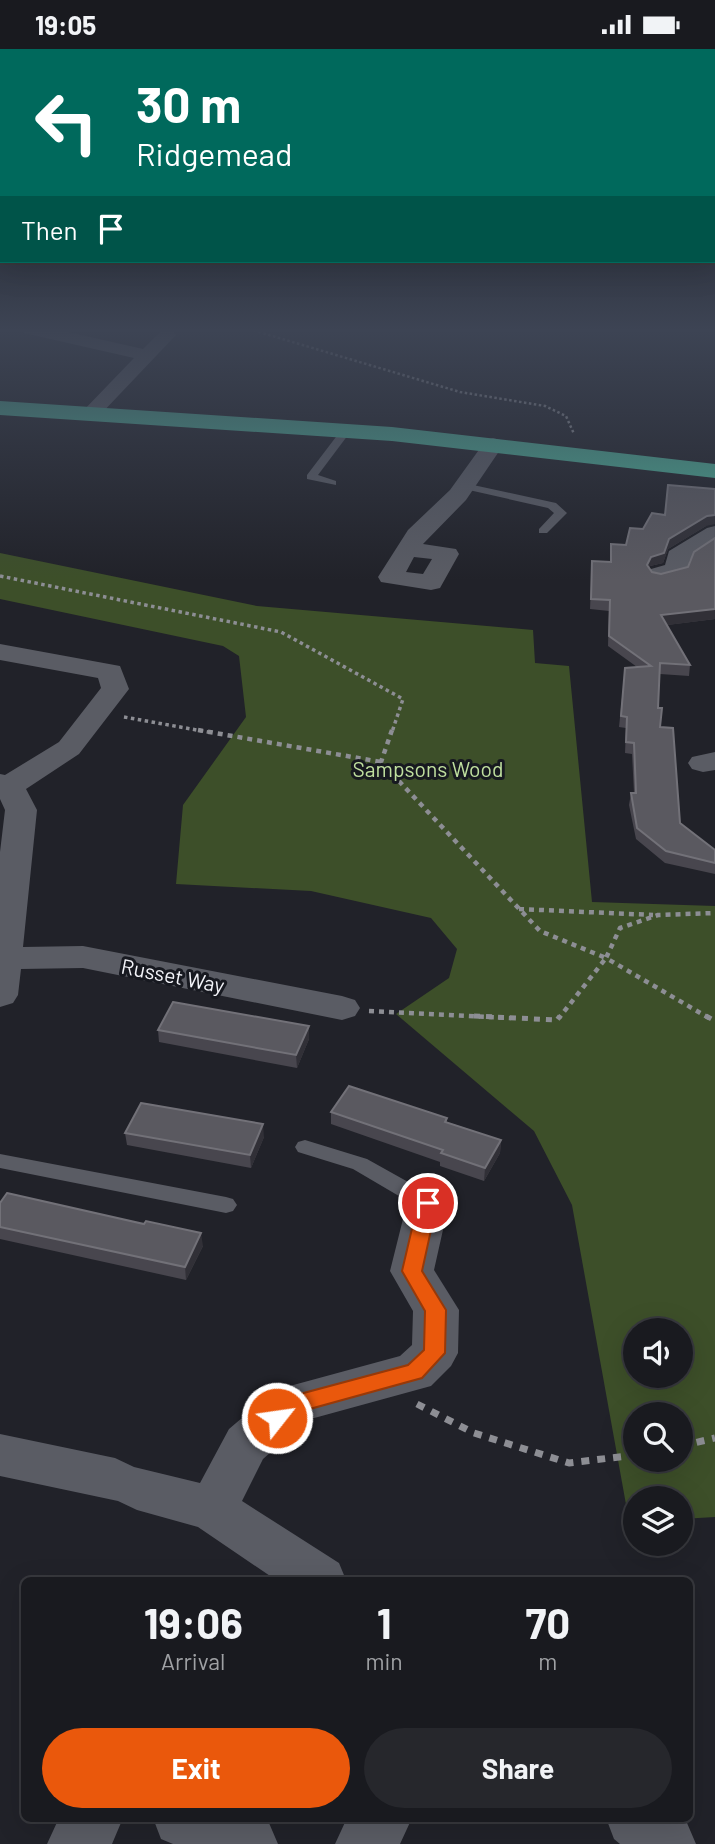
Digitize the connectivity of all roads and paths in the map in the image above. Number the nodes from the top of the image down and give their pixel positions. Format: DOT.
graph roads {
  1 [pos="102,413"];
  2 [pos="559,413"];
  3 [pos="346,431"];
  4 [pos="493,444"];
  5 [pos="583,455"];
  6 [pos="715,471"];
  7 [pos="332,483"];
  8 [pos="464,486"];
  9 [pos="692,521"];
  10 [pos="543,531"];
  11 [pos="715,532"];
  12 [pos="407,549"];
  13 [pos="678,572"];
  14 [pos="0,576"];
  15 [pos="0,652"];
  16 [pos="96,712"];
  17 [pos="381,762"];
  18 [pos="5,785"];
  19 [pos="519,909"];
  20 [pos="715,913"];
  21 [pos="658,915"];
  22 [pos="3,958"];
  23 [pos="606,958"];
  24 [pos="0,995"];
  25 [pos="342,1008"];
  26 [pos="715,1021"];
  27 [pos="305,1147"];
  28 [pos="0,1161"];
  29 [pos="428,1203"];
  30 [pos="226,1205"];
  31 [pos="390,1378"];
  32 [pos="715,1438"];
  33 [pos="693,1443"];
  34 [pos="0,1455"];
  35 [pos="623,1456"];
  36 [pos="212,1509"];
  37 [pos="315,1577"];
  38 [pos="91,1822"];
  39 [pos="192,1822"];
  40 [pos="380,1822"];
  41 [pos="640,1822"];
  42 [pos="77,1844"];
  43 [pos="248,1844"];
  44 [pos="365,1844"];
  45 [pos="666,1844"];
  1 -- 3 [label="highway"];
  2 -- 5 [label="path"];
  3 -- 4 [label="highway"];
  3 -- 7 [label="lane"];
  4 -- 5 [label="highway"];
  4 -- 8 [label="street"];
  5 -- 6 [label="highway"];
  8 -- 10 [label="lane"];
  8 -- 12 [label="street"];
  9 -- 11 [label="street"];
  11 -- 13 [label="street"];
  14 -- 17 [label="path"];
  15 -- 16 [label="street"];
  16 -- 17 [label="path"];
  16 -- 18 [label="street"];
  17 -- 19 [label="path"];
  18 -- 22 [label="street"];
  19 -- 21 [label="path"];
  19 -- 23 [label="path"];
  20 -- 21 [label="path"];
  21 -- 23 [label="path"];
  22 -- 24 [label="street"];
  22 -- 25 [label="street, Russet Way"];
  23 -- 25 [label="path"];
  23 -- 26 [label="path"];
  27 -- 29 [label="lane"];
  28 -- 30 [label="lane"];
  29 -- 31 [label="street"];
  31 -- 35 [label="path"];
  31 -- 36 [label="street"];
  32 -- 33 [label="path"];
  34 -- 36 [label="street"];
  36 -- 37 [label="street"];
  38 -- 42 [label="street"];
  39 -- 43 [label="street"];
  40 -- 44 [label="street"];
  41 -- 45 [label="street"];
}
